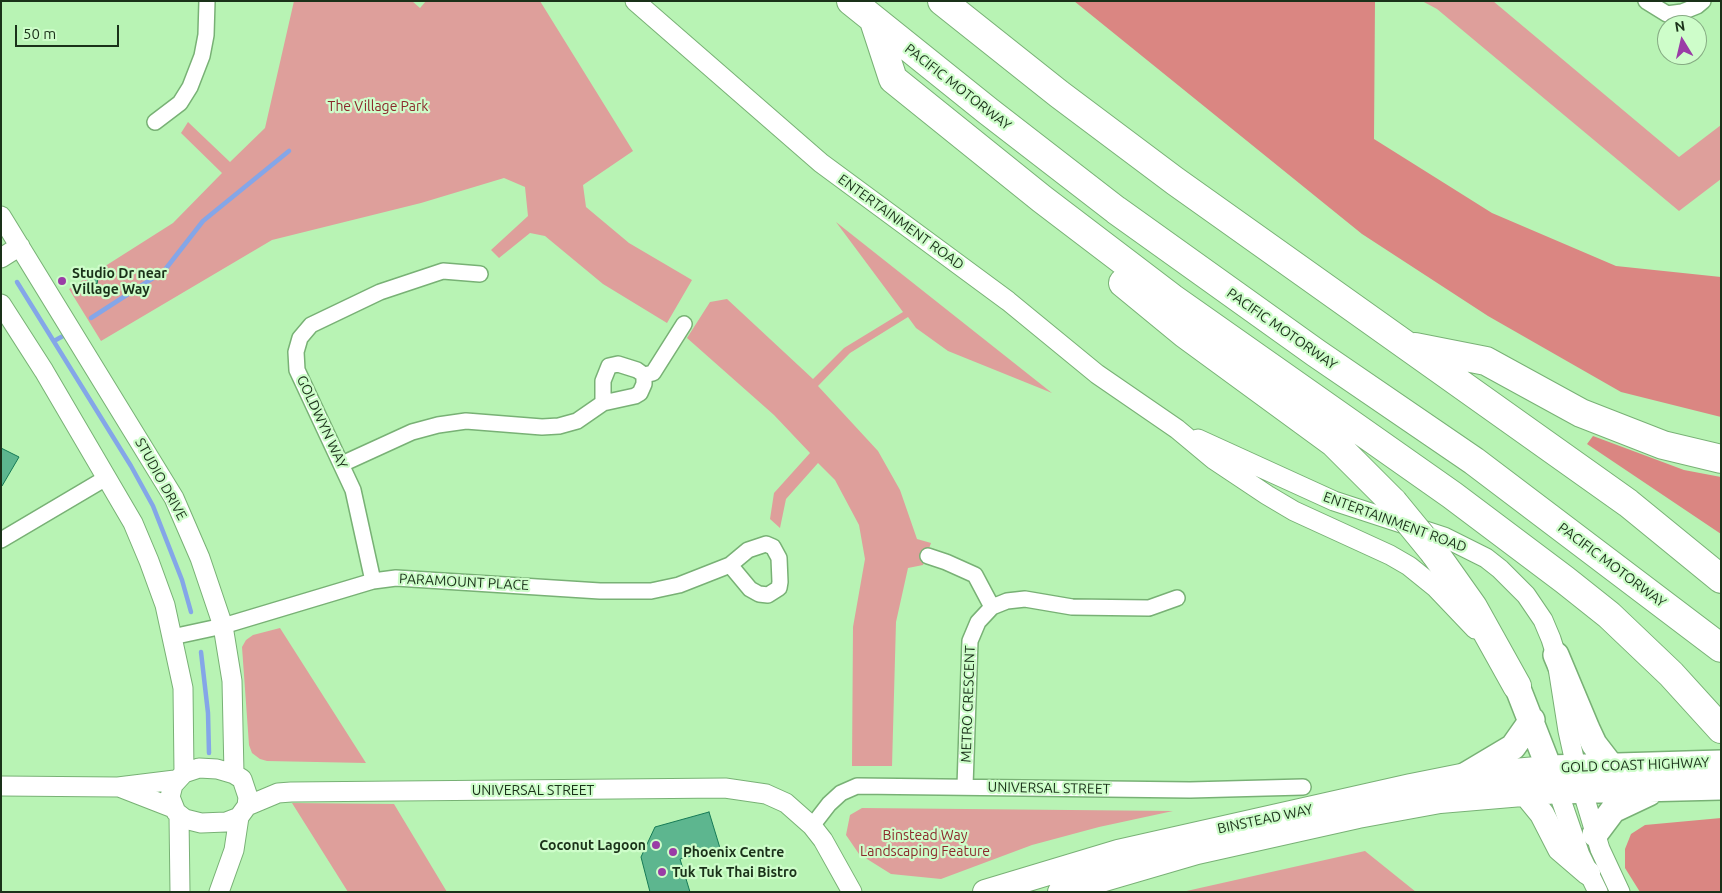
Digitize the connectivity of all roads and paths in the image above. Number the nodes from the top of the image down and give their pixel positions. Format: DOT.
graph roads {
  1 [pos="207,1"];
  2 [pos="635,1"];
  3 [pos="851,1"];
  4 [pos="942,1"];
  5 [pos="1646,1"];
  6 [pos="1703,1"];
  7 [pos="874,21"];
  8 [pos="155,122"];
  9 [pos="1,216"];
  10 [pos="11,241"];
  11 [pos="1108,250"];
  12 [pos="1,258"];
  13 [pos="480,274"];
  14 [pos="1,304"];
  15 [pos="684,324"];
  16 [pos="1404,345"];
  17 [pos="644,375"];
  18 [pos="603,403"];
  19 [pos="1177,429"];
  20 [pos="1721,459"];
  21 [pos="342,464"];
  22 [pos="106,478"];
  23 [pos="1,540"];
  24 [pos="928,556"];
  25 [pos="730,565"];
  26 [pos="1721,579"];
  27 [pos="373,581"];
  28 [pos="1177,598"];
  29 [pos="992,607"];
  30 [pos="223,626"];
  31 [pos="172,637"];
  32 [pos="1721,648"];
  33 [pos="1556,655"];
  34 [pos="1517,686"];
  35 [pos="1532,720"];
  36 [pos="1721,729"];
  37 [pos="1721,763"];
  38 [pos="1611,766"];
  39 [pos="1549,768"];
  40 [pos="234,774"];
  41 [pos="1466,775"];
  42 [pos="180,777"];
  43 [pos="1579,778"];
  44 [pos="1,786"];
  45 [pos="118,786"];
  46 [pos="965,786"];
  47 [pos="1303,787"];
  48 [pos="1721,787"];
  49 [pos="1658,789"];
  50 [pos="1558,790"];
  51 [pos="1524,792"];
  52 [pos="176,812"];
  53 [pos="243,812"];
  54 [pos="812,826"];
  55 [pos="1595,834"];
  56 [pos="1593,882"];
  57 [pos="180,892"];
  58 [pos="218,892"];
  59 [pos="852,892"];
  60 [pos="985,892"];
  61 [pos="1060,892"];
  62 [pos="1620,892"];
  1 -- 8 [label="street"];
  2 -- 19 [label="street, ENTERTAINMENT ROAD"];
  3 -- 7 [label="highway, PACIFIC MOTORWAY"];
  4 -- 16 [label="highway"];
  5 -- 6 [label="street"];
  7 -- 11 [label="highway"];
  7 -- 32 [label="highway, PACIFIC MOTORWAY"];
  9 -- 10 [label="street, STUDIO DRIVE"];
  10 -- 12 [label="street"];
  10 -- 30 [label="street, STUDIO DRIVE"];
  11 -- 34 [label="highway, bridge"];
  11 -- 36 [label="highway"];
  13 -- 21 [label="street, GOLDWYN WAY"];
  14 -- 22 [label="street"];
  15 -- 17 [label="street"];
  16 -- 20 [label="highway"];
  16 -- 26 [label="highway"];
  17 -- 18 [label="street"];
  17 -- 18 [label="street"];
  18 -- 21 [label="street"];
  19 -- 33 [label="street, ENTERTAINMENT ROAD"];
  19 -- 34 [label="street, ENTERTAINMENT ROAD"];
  21 -- 27 [label="street, GOLDWYN WAY"];
  22 -- 23 [label="street"];
  22 -- 31 [label="street"];
  24 -- 29 [label="street"];
  25 -- 27 [label="street, PARAMOUNT PLACE"];
  27 -- 30 [label="street, PARAMOUNT PLACE"];
  28 -- 29 [label="street"];
  29 -- 46 [label="street, METRO CRESCENT"];
  30 -- 31 [label="street, PARAMOUNT PLACE"];
  30 -- 40 [label="street, STUDIO DRIVE"];
  31 -- 42 [label="street"];
  33 -- 38 [label="highway"];
  33 -- 43 [label="street, ENTERTAINMENT ROAD"];
  34 -- 35 [label="highway, ENTERTAINMENT ROAD"];
  35 -- 39 [label="highway, ENTERTAINMENT ROAD"];
  35 -- 41 [label="highway"];
  37 -- 38 [label="highway, GOLD COAST HIGHWAY"];
  38 -- 43 [label="highway, GOLD COAST HIGHWAY"];
  39 -- 41 [label="main road, BINSTEAD WAY"];
  39 -- 43 [label="highway, GOLD COAST HIGHWAY"];
  39 -- 50 [label="highway, ENTERTAINMENT ROAD"];
  40 -- 42 [label="street"];
  40 -- 53 [label="street"];
  41 -- 60 [label="main road, BINSTEAD WAY"];
  42 -- 45 [label="street"];
  42 -- 52 [label="street"];
  43 -- 49 [label="highway, GOLD COAST HIGHWAY"];
  43 -- 50 [label="highway, GOLD COAST HIGHWAY"];
  43 -- 55 [label="street, ENTERTAINMENT ROAD"];
  44 -- 45 [label="street"];
  45 -- 52 [label="street"];
  46 -- 47 [label="street, UNIVERSAL STREET"];
  46 -- 54 [label="street, UNIVERSAL STREET"];
  48 -- 49 [label="highway, GOLD COAST HIGHWAY"];
  49 -- 55 [label="highway"];
  50 -- 51 [label="main road, BINSTEAD WAY"];
  50 -- 56 [label="street"];
  51 -- 56 [label="main road"];
  51 -- 61 [label="main road, BINSTEAD WAY"];
  52 -- 53 [label="street"];
  52 -- 57 [label="street"];
  53 -- 54 [label="street, UNIVERSAL STREET"];
  53 -- 58 [label="street"];
  54 -- 59 [label="street, UNIVERSAL STREET"];
  55 -- 62 [label="street, ENTERTAINMENT ROAD"];
}
